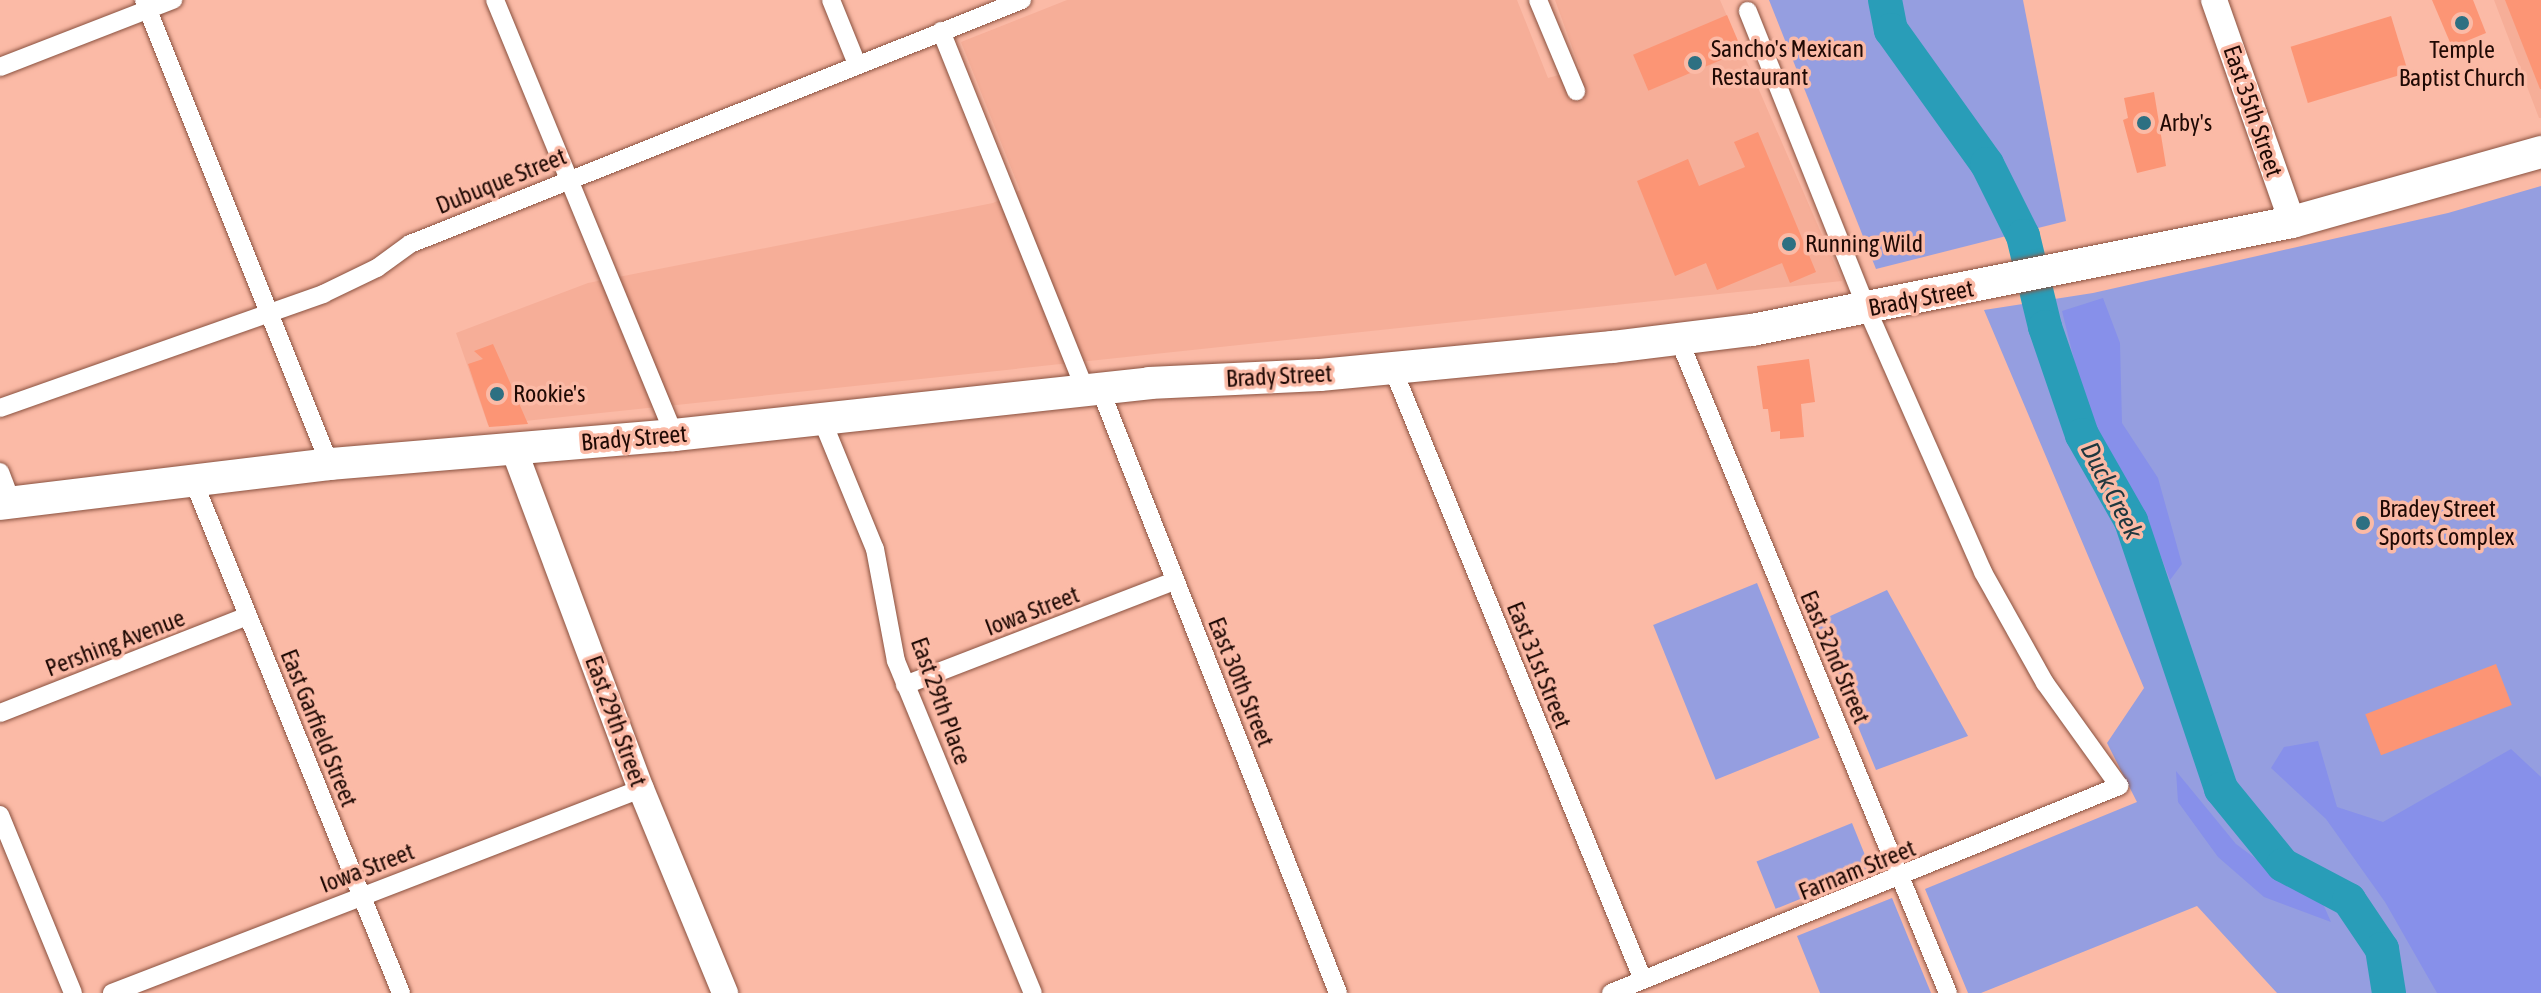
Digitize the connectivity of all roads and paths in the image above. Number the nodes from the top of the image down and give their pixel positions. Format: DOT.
graph roads {
  1 [pos="173,0"];
  2 [pos="495,0"];
  3 [pos="831,0"];
  4 [pos="1022,0"];
  5 [pos="1538,0"];
  6 [pos="2214,0"];
  7 [pos="146,5"];
  8 [pos="1748,11"];
  9 [pos="941,31"];
  10 [pos="857,64"];
  11 [pos="0,67"];
  12 [pos="1576,91"];
  13 [pos="2541,152"];
  14 [pos="569,179"];
  15 [pos="2292,222"];
  16 [pos="1867,309"];
  17 [pos="267,314"];
  18 [pos="1679,340"];
  19 [pos="1392,367"];
  20 [pos="1093,390"];
  21 [pos="0,408"];
  22 [pos="822,420"];
  23 [pos="674,435"];
  24 [pos="513,447"];
  25 [pos="330,464"];
  26 [pos="0,472"];
  27 [pos="193,480"];
  28 [pos="6,504"];
  29 [pos="1175,581"];
  30 [pos="248,616"];
  31 [pos="905,685"];
  32 [pos="0,713"];
  33 [pos="641,789"];
  34 [pos="0,815"];
  35 [pos="1901,878"];
  36 [pos="361,896"];
  37 [pos="1643,980"];
  38 [pos="73,993"];
  39 [pos="112,993"];
  40 [pos="401,993"];
  41 [pos="725,993"];
  42 [pos="1033,993"];
  43 [pos="1338,993"];
  44 [pos="1611,993"];
  45 [pos="1948,993"];
  1 -- 7 [label="street"];
  2 -- 14 [label="street"];
  3 -- 10 [label="street"];
  4 -- 9 [label="street, Dubuque Street"];
  5 -- 12 [label="street"];
  6 -- 15 [label="street, East 35th Street"];
  7 -- 11 [label="street"];
  7 -- 17 [label="street"];
  8 -- 16 [label="street"];
  9 -- 10 [label="street, Dubuque Street"];
  9 -- 20 [label="street, East 30th Street"];
  10 -- 14 [label="street, Dubuque Street"];
  13 -- 15 [label="highway, Brady Street"];
  14 -- 17 [label="street, Dubuque Street"];
  14 -- 23 [label="street"];
  15 -- 16 [label="highway, Brady Street"];
  16 -- 18 [label="highway, Brady Street"];
  16 -- 35 [label="street, Farnam Street"];
  17 -- 21 [label="street, Dubuque Street"];
  17 -- 25 [label="street"];
  18 -- 19 [label="highway, Brady Street"];
  18 -- 35 [label="street, East 32nd Street"];
  19 -- 20 [label="highway, Brady Street"];
  19 -- 37 [label="street, East 31st Street"];
  20 -- 22 [label="highway, Brady Street"];
  20 -- 29 [label="street, East 30th Street"];
  22 -- 23 [label="highway, Brady Street"];
  22 -- 31 [label="street, East 29th Place"];
  23 -- 24 [label="highway, Brady Street"];
  24 -- 25 [label="highway, Brady Street"];
  24 -- 33 [label="street, East 29th Street"];
  25 -- 27 [label="highway, Brady Street"];
  26 -- 28 [label="street"];
  27 -- 28 [label="highway, Brady Street"];
  27 -- 30 [label="street, East Garfield Street"];
  29 -- 31 [label="street, Iowa Street"];
  29 -- 43 [label="street, East 30th Street"];
  30 -- 32 [label="street, Pershing Avenue"];
  30 -- 36 [label="street, East Garfield Street"];
  31 -- 42 [label="street, East 29th Place"];
  33 -- 36 [label="street, Iowa Street"];
  33 -- 41 [label="street, East 29th Street"];
  34 -- 38 [label="street"];
  35 -- 37 [label="street, Farnam Street"];
  35 -- 45 [label="street, East 32nd Street"];
  36 -- 39 [label="street, Iowa Street"];
  36 -- 40 [label="street, East Garfield Street"];
  37 -- 44 [label="street, Farnam Street"];
}
